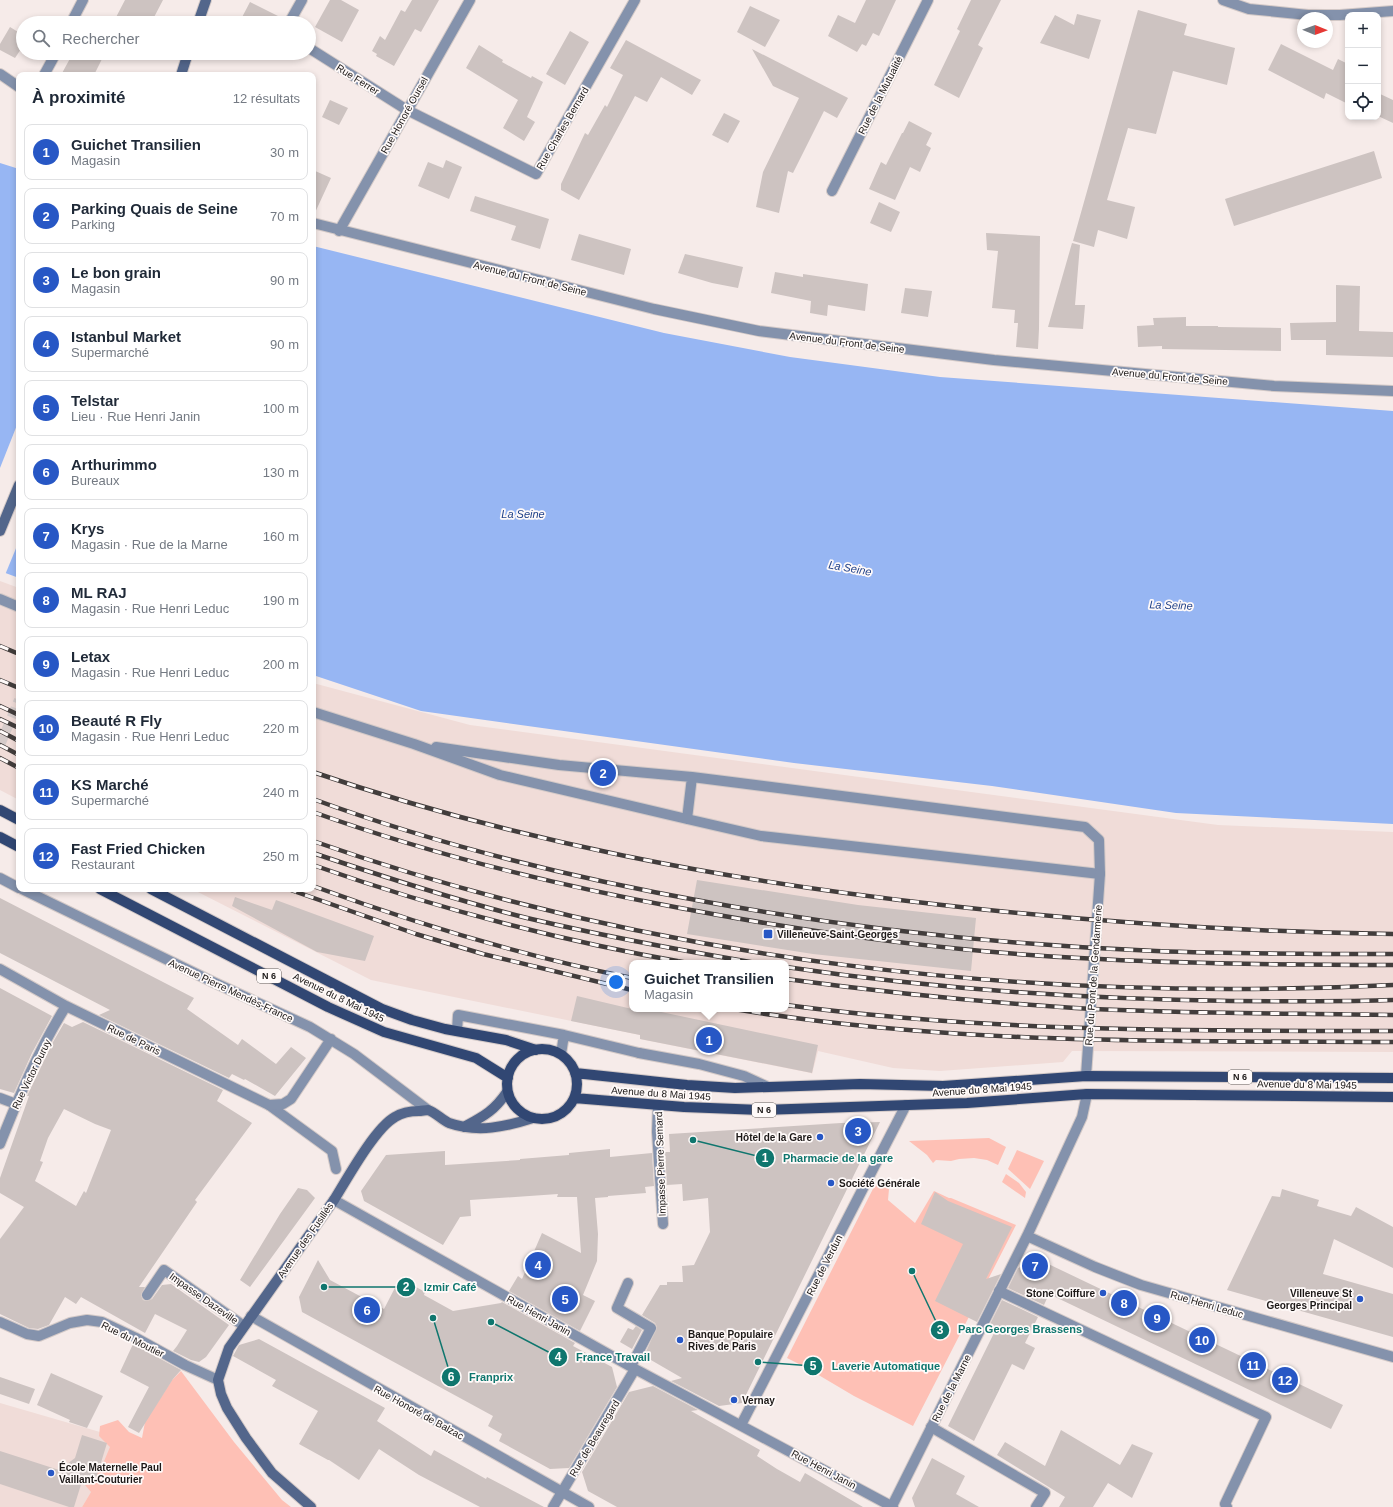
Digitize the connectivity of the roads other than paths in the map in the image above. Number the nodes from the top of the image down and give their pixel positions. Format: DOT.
graph roads {
  1 [pos="83,0"];
  2 [pos="206,0"];
  3 [pos="302,0"];
  4 [pos="470,0"];
  5 [pos="635,0"];
  6 [pos="928,0"];
  7 [pos="1223,0"];
  8 [pos="1393,11"];
  9 [pos="75,16"];
  10 [pos="201,16"];
  11 [pos="293,16"];
  12 [pos="316,52"];
  13 [pos="52,60"];
  14 [pos="186,60"];
  15 [pos="46,72"];
  16 [pos="182,72"];
  17 [pos="0,74"];
  18 [pos="16,85"];
  19 [pos="407,110"];
  20 [pos="832,191"];
  21 [pos="316,224"];
  22 [pos="339,231"];
  23 [pos="1393,391"];
  24 [pos="16,492"];
  25 [pos="0,531"];
  26 [pos="0,599"];
  27 [pos="16,606"];
  28 [pos="316,713"];
  29 [pos="414,744"];
  30 [pos="692,777"];
  31 [pos="0,810"];
  32 [pos="16,818"];
  33 [pos="687,819"];
  34 [pos="0,838"];
  35 [pos="16,846"];
  36 [pos="1100,874"];
  37 [pos="0,878"];
  38 [pos="16,886"];
  39 [pos="28,892"];
  40 [pos="106,892"];
  41 [pos="157,892"];
  42 [pos="0,969"];
  43 [pos="66,1006"];
  44 [pos="456,1031"];
  45 [pos="564,1035"];
  46 [pos="331,1039"];
  47 [pos="536,1050"];
  48 [pos="561,1054"];
  49 [pos="575,1073"];
  50 [pos="1086,1076"];
  51 [pos="508,1078"];
  52 [pos="1393,1078"];
  53 [pos="768,1087"];
  54 [pos="507,1092"];
  55 [pos="1087,1094"];
  56 [pos="1393,1097"];
  57 [pos="0,1098"];
  58 [pos="574,1098"];
  59 [pos="16,1104"];
  60 [pos="269,1105"];
  61 [pos="658,1105"];
  62 [pos="906,1105"];
  63 [pos="428,1110"];
  64 [pos="533,1118"];
  65 [pos="464,1128"];
  66 [pos="0,1144"];
  67 [pos="336,1169"];
  68 [pos="334,1200"];
  69 [pos="663,1224"];
  70 [pos="1027,1236"];
  71 [pos="628,1283"];
  72 [pos="999,1291"];
  73 [pos="147,1295"];
  74 [pos="251,1316"];
  75 [pos="0,1322"];
  76 [pos="244,1326"];
  77 [pos="1393,1357"];
  78 [pos="633,1367"];
  79 [pos="218,1380"];
  80 [pos="741,1425"];
  81 [pos="931,1427"];
  82 [pos="562,1493"];
  83 [pos="892,1506"];
  84 [pos="311,1507"];
  85 [pos="553,1507"];
  86 [pos="589,1507"];
  87 [pos="1036,1507"];
  88 [pos="1227,1507"];
  1 -- 9 [label="street"];
  2 -- 10 [label="main road"];
  3 -- 11 [label="street"];
  4 -- 19 [label="street, Rue Honoré Oursel"];
  5 -- 19 [label="street, Rue Charles Bernard"];
  6 -- 20 [label="street, Rue de la Mutualité"];
  7 -- 8 [label="street"];
  12 -- 19 [label="street, Rue Ferrer"];
  13 -- 15 [label="street"];
  14 -- 16 [label="main road"];
  17 -- 18 [label="street"];
  19 -- 22 [label="street, Rue Honoré Oursel"];
  21 -- 22 [label="street, Avenue du Front de Seine"];
  22 -- 23 [label="street, Avenue du Front de Seine"];
  24 -- 25 [label="main road"];
  26 -- 27 [label="street"];
  28 -- 29 [label="street"];
  29 -- 30 [label="street, Rue du Pont de la Gendarmerie"];
  29 -- 33 [label="street"];
  30 -- 33 [label="street"];
  30 -- 36 [label="street, Rue du Pont de la Gendarmerie"];
  31 -- 32 [label="main road"];
  33 -- 36 [label="street"];
  34 -- 35 [label="main road"];
  36 -- 50 [label="street, Rue du Pont de la Gendarmerie"];
  37 -- 38 [label="street"];
  39 -- 46 [label="street, Avenue Pierre Mendès-France"];
  40 -- 51 [label="main road, Avenue du 8 Mai 1945 / N 6"];
  41 -- 44 [label="main road, Avenue du 8 Mai 1945 / N 6"];
  42 -- 43 [label="street, Rue de Paris"];
  43 -- 59 [label="street, Rue Victor Duruy"];
  43 -- 60 [label="street, Rue de Paris"];
  44 -- 45 [label="street, Avenue du 8 Mai 1945 / N 6"];
  44 -- 47 [label="main road, Avenue du 8 Mai 1945 / N 6"];
  45 -- 48 [label="street"];
  45 -- 53 [label="street, Avenue du 8 Mai 1945 / N 6"];
  46 -- 60 [label="street"];
  46 -- 63 [label="street, Avenue Pierre Mendès-France"];
  47 -- 48 [label="main road, N 6"];
  47 -- 51 [label="main road"];
  48 -- 49 [label="main road"];
  49 -- 53 [label="main road, Avenue du 8 Mai 1945 / N 6"];
  49 -- 58 [label="main road"];
  50 -- 52 [label="main road, Avenue du 8 Mai 1945 / N 6"];
  50 -- 53 [label="main road, Avenue du 8 Mai 1945 / N 6"];
  51 -- 54 [label="main road"];
  54 -- 64 [label="main road"];
  54 -- 65 [label="main road"];
  55 -- 56 [label="main road, Avenue du 8 Mai 1945 / N 6"];
  55 -- 62 [label="main road, Avenue du 8 Mai 1945 / N 6"];
  55 -- 70 [label="street, Rue de la Marne"];
  57 -- 59 [label="street"];
  58 -- 61 [label="main road, Avenue du 8 Mai 1945 / N 6"];
  58 -- 64 [label="main road"];
  59 -- 66 [label="street, Rue Victor Duruy"];
  60 -- 67 [label="street, Rue de Paris"];
  61 -- 62 [label="main road, Avenue du 8 Mai 1945 / N 6"];
  61 -- 69 [label="street, Impasse Pierre Semard"];
  62 -- 80 [label="street, Rue de Verdun"];
  63 -- 65 [label="main road"];
  63 -- 68 [label="main road, Avenue des Fusillés"];
  64 -- 65 [label="main road"];
  68 -- 74 [label="main road, Avenue des Fusillés"];
  68 -- 78 [label="street, Rue Henri Janin"];
  70 -- 72 [label="street, Rue de la Marne"];
  70 -- 77 [label="street, Rue Henri Leduc"];
  71 -- 78 [label="street, Rue de Beauregard"];
  72 -- 81 [label="street, Rue de la Marne"];
  72 -- 88 [label="street"];
  73 -- 76 [label="street, Impasse Dazeville"];
  74 -- 76 [label="main road, Avenue des Fusillés"];
  74 -- 82 [label="street, Rue Honoré de Balzac"];
  75 -- 79 [label="street, Rue du Moutier"];
  76 -- 79 [label="main road, Avenue des Fusillés"];
  78 -- 80 [label="street, Rue Henri Janin"];
  78 -- 82 [label="street, Rue de Beauregard"];
  79 -- 84 [label="main road"];
  80 -- 83 [label="street, Rue Henri Janin"];
  81 -- 83 [label="street, Rue de la Marne"];
  81 -- 87 [label="street"];
  82 -- 85 [label="street, Rue de Beauregard"];
  82 -- 86 [label="street, Rue Honoré de Balzac"];
}
